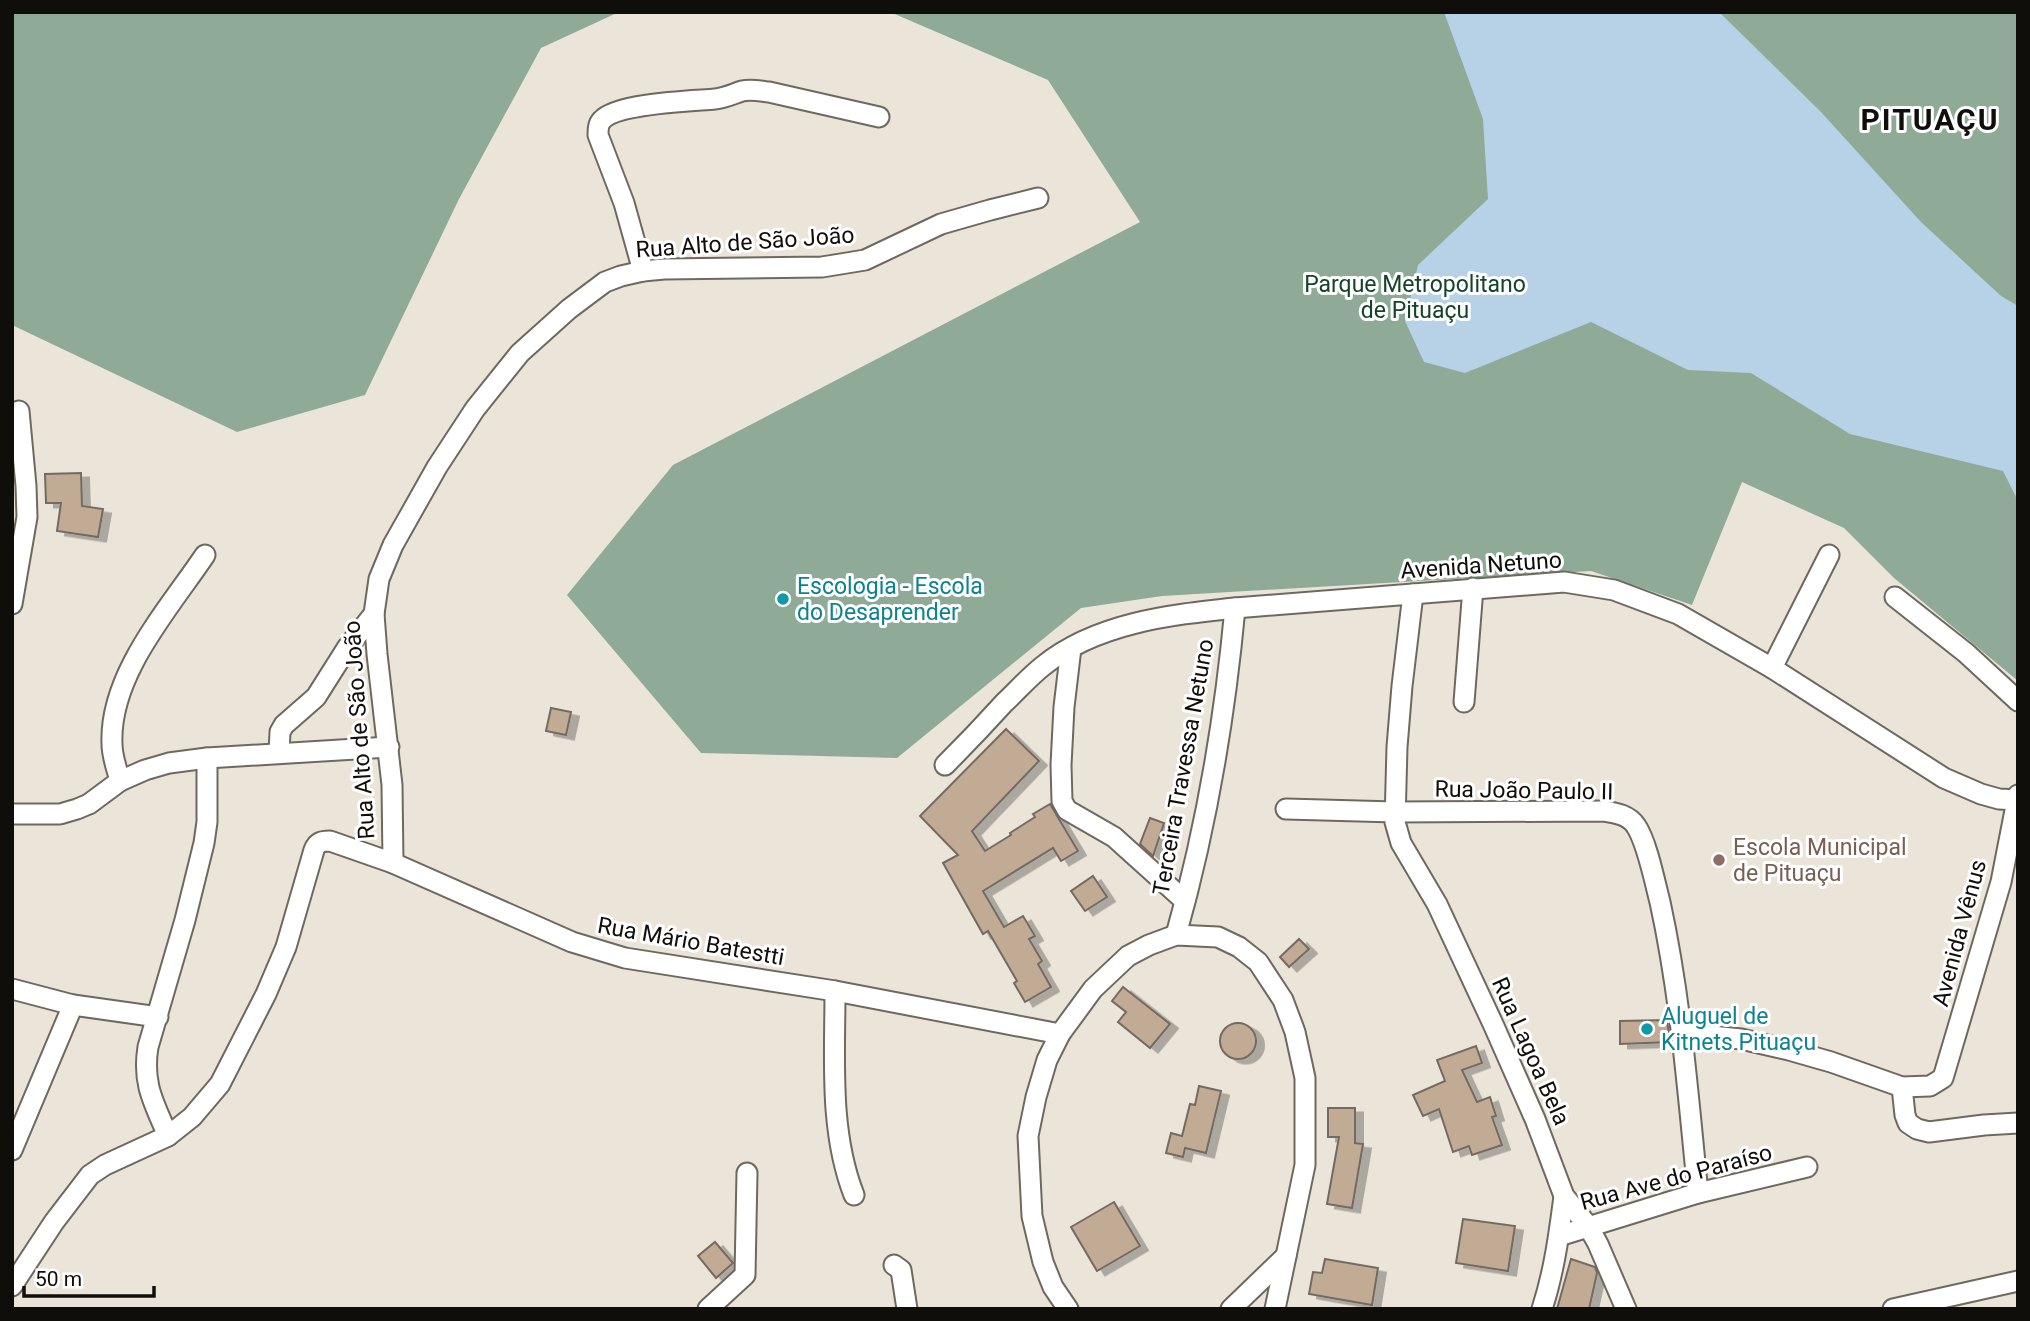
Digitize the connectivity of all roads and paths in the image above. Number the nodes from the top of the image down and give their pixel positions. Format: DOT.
graph roads {
  1 [pos="879,117"];
  2 [pos="1038,198"];
  3 [pos="643,271"];
  4 [pos="19,411"];
  5 [pos="205,555"];
  6 [pos="1829,555"];
  7 [pos="1473,588"];
  8 [pos="1413,594"];
  9 [pos="1895,597"];
  10 [pos="12,604"];
  11 [pos="1235,608"];
  12 [pos="374,614"];
  13 [pos="1071,648"];
  14 [pos="1772,668"];
  15 [pos="2018,701"];
  16 [pos="1464,702"];
  17 [pos="389,747"];
  18 [pos="279,753"];
  19 [pos="206,758"];
  20 [pos="945,765"];
  21 [pos="120,781"];
  22 [pos="2017,798"];
  23 [pos="1286,808"];
  24 [pos="1395,812"];
  25 [pos="12,814"];
  26 [pos="393,863"];
  27 [pos="1185,901"];
  28 [pos="1176,934"];
  29 [pos="12,989"];
  30 [pos="835,991"];
  31 [pos="73,1005"];
  32 [pos="158,1017"];
  33 [pos="1682,1033"];
  34 [pos="1060,1034"];
  35 [pos="1902,1087"];
  36 [pos="2018,1124"];
  37 [pos="168,1136"];
  38 [pos="12,1150"];
  39 [pos="1807,1167"];
  40 [pos="747,1173"];
  41 [pos="1698,1193"];
  42 [pos="854,1195"];
  43 [pos="1564,1196"];
  44 [pos="1588,1226"];
  45 [pos="1559,1236"];
  46 [pos="1286,1256"];
  47 [pos="894,1265"];
  48 [pos="2018,1281"];
  49 [pos="12,1286"];
  50 [pos="708,1309"];
  51 [pos="908,1309"];
  52 [pos="1068,1309"];
  53 [pos="1231,1309"];
  54 [pos="1275,1309"];
  55 [pos="1542,1309"];
  56 [pos="1626,1309"];
  57 [pos="1893,1309"];
  1 -- 3 [label="street"];
  2 -- 3 [label="street, Rua Alto de São João"];
  3 -- 12 [label="street, Rua Alto de São João"];
  4 -- 10 [label="street"];
  5 -- 21 [label="street"];
  6 -- 14 [label="street"];
  7 -- 8 [label="street, Avenida Netuno"];
  7 -- 14 [label="street, Avenida Netuno"];
  7 -- 16 [label="street"];
  8 -- 11 [label="street, Avenida Netuno"];
  8 -- 24 [label="street, Rua Lagoa Bela"];
  9 -- 15 [label="street"];
  11 -- 13 [label="street, Avenida Netuno"];
  11 -- 27 [label="street, Terceira Travessa Netuno"];
  12 -- 17 [label="street, Rua Alto de São João"];
  12 -- 18 [label="street"];
  13 -- 20 [label="street, Avenida Netuno"];
  13 -- 27 [label="street"];
  14 -- 22 [label="street, Avenida Netuno"];
  17 -- 18 [label="street"];
  17 -- 26 [label="street, Rua Alto de São João"];
  18 -- 19 [label="street"];
  19 -- 21 [label="street"];
  19 -- 32 [label="street"];
  21 -- 25 [label="street"];
  22 -- 35 [label="street, Avenida Vênus"];
  23 -- 24 [label="street, Rua João Paulo II"];
  24 -- 33 [label="street, Rua João Paulo II"];
  24 -- 43 [label="street, Rua Lagoa Bela"];
  26 -- 30 [label="street, Rua Mário Batestti"];
  26 -- 37 [label="street, Rua Mário Batestti"];
  27 -- 28 [label="street, Terceira Travessa Netuno"];
  28 -- 34 [label="street"];
  28 -- 46 [label="street"];
  29 -- 31 [label="street"];
  30 -- 34 [label="street, Rua Mário Batestti"];
  30 -- 42 [label="street"];
  31 -- 32 [label="street"];
  31 -- 38 [label="street"];
  32 -- 37 [label="street"];
  33 -- 35 [label="street"];
  33 -- 41 [label="street, Rua João Paulo II"];
  34 -- 52 [label="street"];
  35 -- 36 [label="street"];
  37 -- 49 [label="street"];
  39 -- 41 [label="street, Rua Ave do Paraíso"];
  40 -- 50 [label="street"];
  41 -- 44 [label="street, Rua Ave do Paraíso"];
  43 -- 44 [label="street, Rua Lagoa Bela"];
  43 -- 45 [label="street"];
  44 -- 45 [label="street, Rua Ave do Paraíso"];
  44 -- 56 [label="street, Rua Lagoa Bela"];
  45 -- 55 [label="street"];
  46 -- 53 [label="street"];
  46 -- 54 [label="street"];
  47 -- 51 [label="street"];
  48 -- 57 [label="street"];
}
